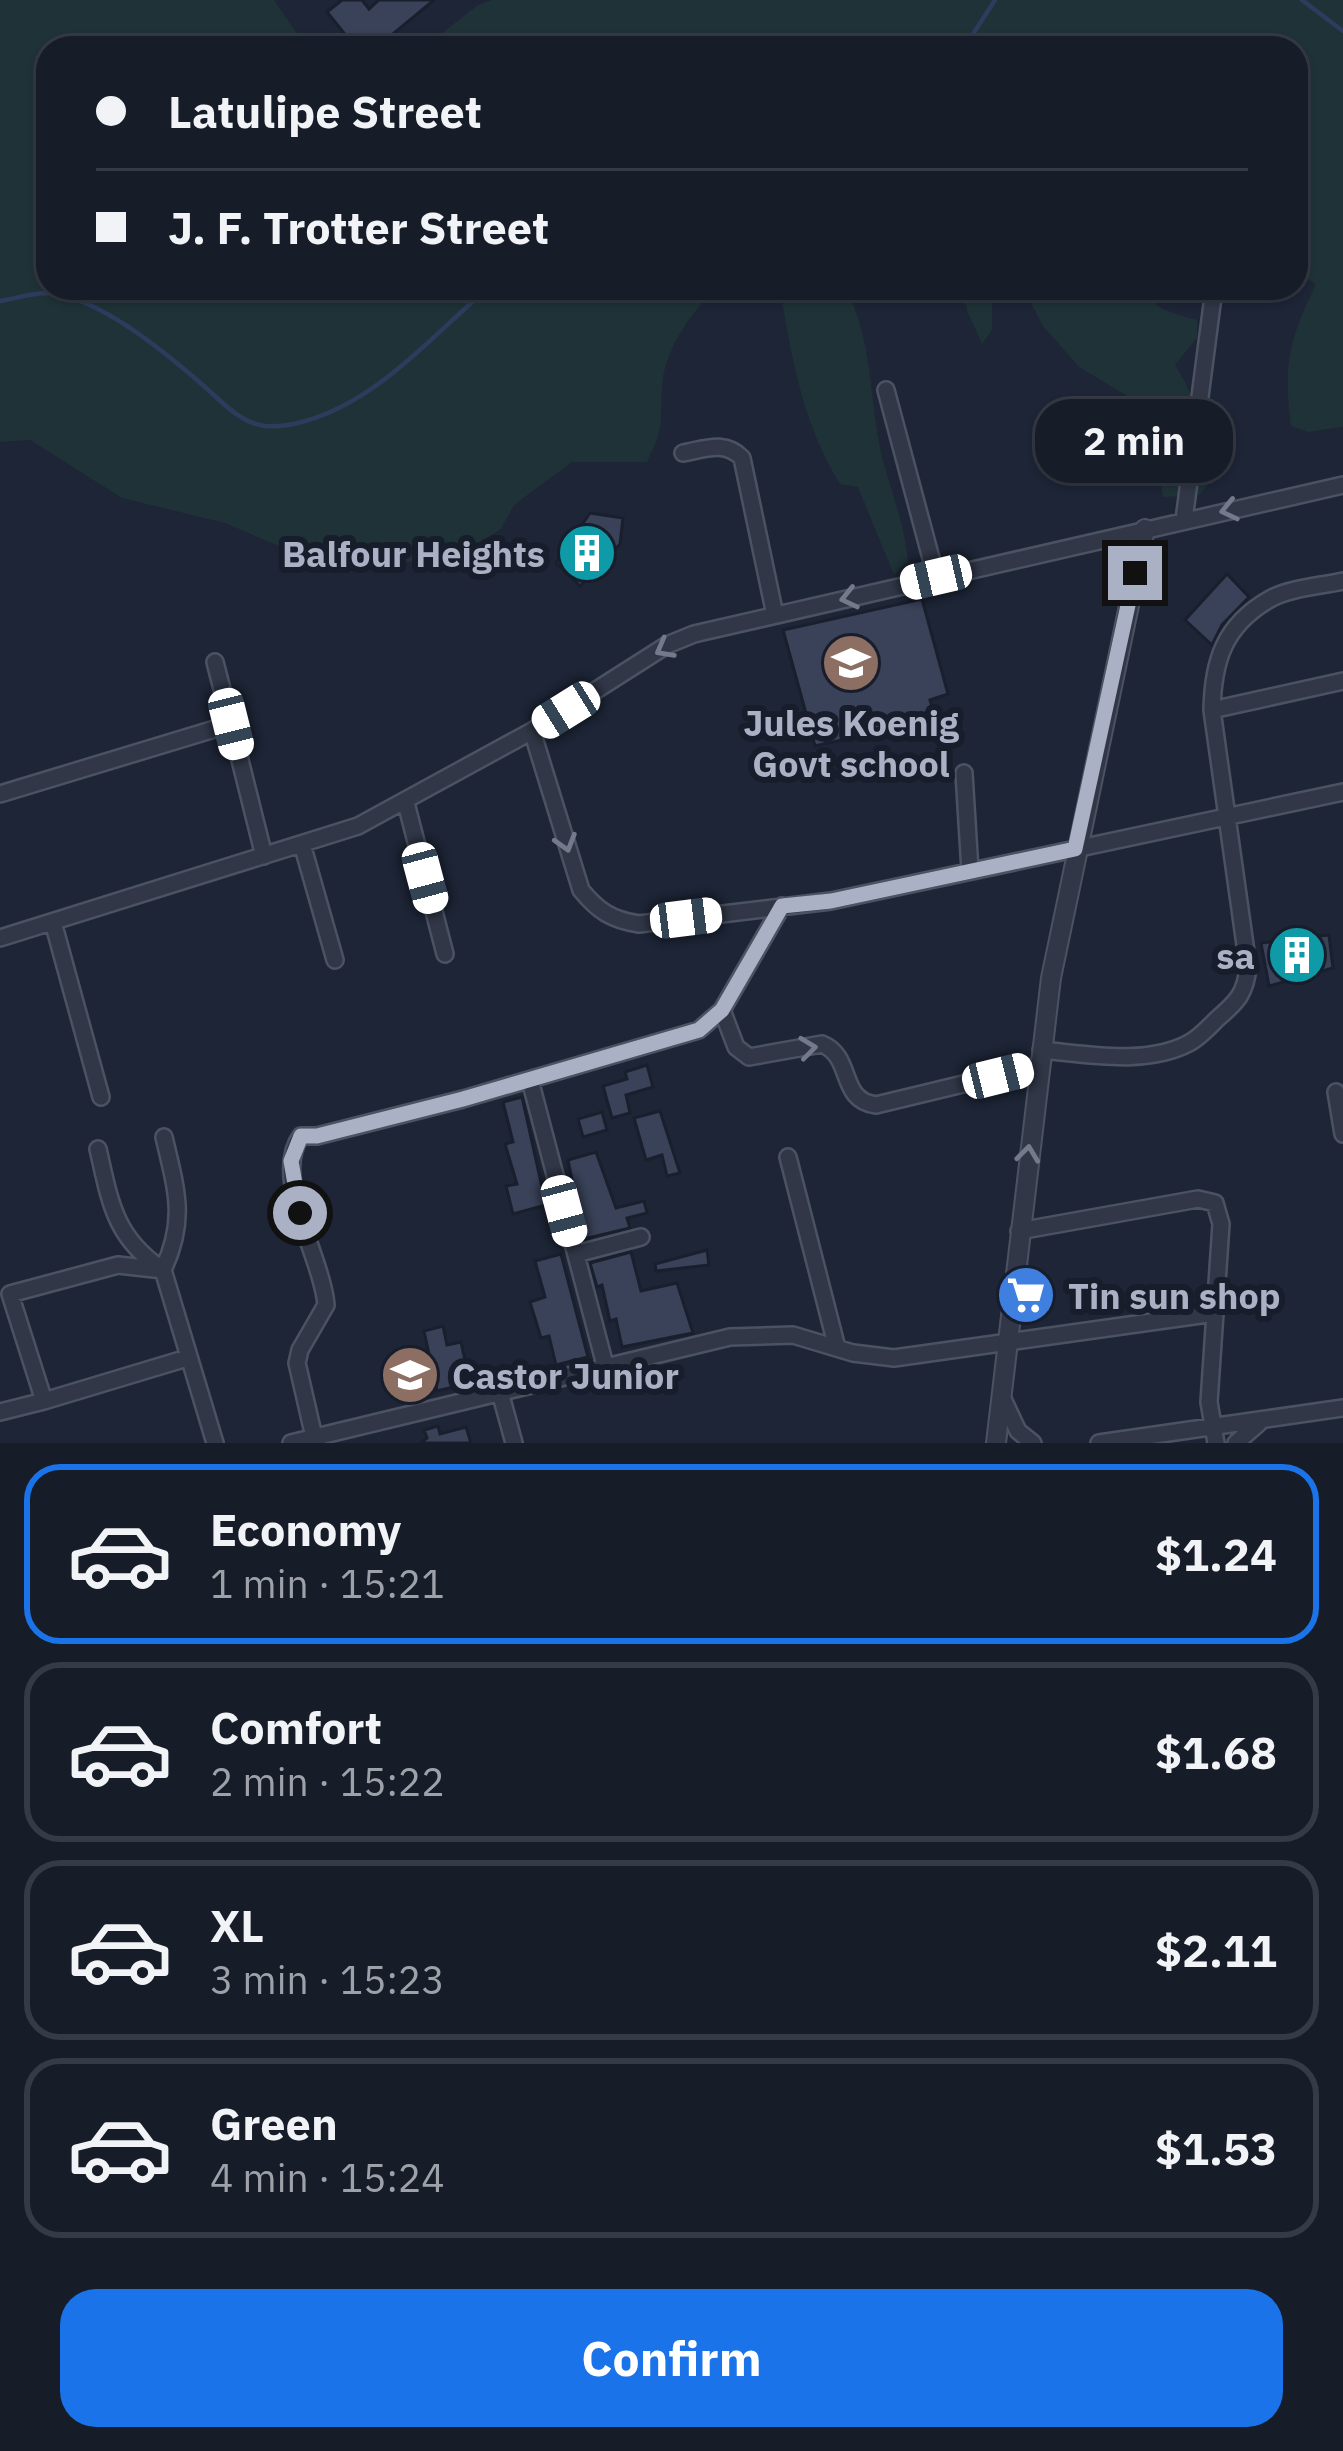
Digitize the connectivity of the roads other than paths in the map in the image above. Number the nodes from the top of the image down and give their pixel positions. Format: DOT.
graph roads {
  1 [pos="1213,300"];
  2 [pos="886,390"];
  3 [pos="683,454"];
  4 [pos="1343,485"];
  5 [pos="1184,520"];
  6 [pos="1145,529"];
  7 [pos="936,577"];
  8 [pos="1343,581"];
  9 [pos="775,615"];
  10 [pos="215,662"];
  11 [pos="1343,681"];
  12 [pos="1212,710"];
  13 [pos="231,724"];
  14 [pos="532,731"];
  15 [pos="964,772"];
  16 [pos="1343,792"];
  17 [pos="0,794"];
  18 [pos="406,803"];
  19 [pos="1226,815"];
  20 [pos="302,844"];
  21 [pos="1075,849"];
  22 [pos="264,856"];
  23 [pos="970,871"];
  24 [pos="782,906"];
  25 [pos="53,922"];
  26 [pos="0,938"];
  27 [pos="445,954"];
  28 [pos="335,960"];
  29 [pos="722,1010"];
  30 [pos="1040,1058"];
  31 [pos="530,1080"];
  32 [pos="1336,1092"];
  33 [pos="101,1096"];
  34 [pos="1343,1134"];
  35 [pos="164,1138"];
  36 [pos="98,1149"];
  37 [pos="788,1157"];
  38 [pos="1019,1231"];
  39 [pos="641,1237"];
  40 [pos="576,1254"];
  41 [pos="163,1270"];
  42 [pos="1215,1312"];
  43 [pos="1006,1342"];
  44 [pos="837,1348"];
  45 [pos="187,1358"];
  46 [pos="605,1365"];
  47 [pos="500,1392"];
  48 [pos="1001,1396"];
  49 [pos="44,1401"];
  50 [pos="1343,1408"];
  51 [pos="0,1412"];
  52 [pos="1261,1421"];
  53 [pos="1215,1436"];
  54 [pos="314,1437"];
  55 [pos="215,1443"];
  56 [pos="291,1443"];
  57 [pos="514,1443"];
  58 [pos="996,1443"];
  59 [pos="1033,1443"];
  60 [pos="1100,1443"];
  61 [pos="1236,1443"];
  1 -- 5 [label="street"];
  2 -- 7 [label="street"];
  3 -- 9 [label="street"];
  4 -- 5 [label="street, one-way"];
  5 -- 6 [label="street"];
  6 -- 7 [label="street"];
  6 -- 21 [label="street"];
  7 -- 9 [label="street, one-way"];
  8 -- 12 [label="street"];
  9 -- 14 [label="street, one-way"];
  10 -- 13 [label="street"];
  11 -- 12 [label="street"];
  12 -- 19 [label="street"];
  13 -- 17 [label="street"];
  13 -- 22 [label="street"];
  14 -- 18 [label="street"];
  14 -- 24 [label="street, one-way"];
  15 -- 23 [label="street"];
  16 -- 19 [label="street"];
  18 -- 20 [label="street"];
  18 -- 27 [label="street"];
  19 -- 21 [label="street"];
  19 -- 30 [label="street"];
  20 -- 22 [label="street"];
  20 -- 28 [label="street"];
  21 -- 23 [label="street"];
  21 -- 30 [label="street"];
  22 -- 25 [label="street"];
  23 -- 24 [label="street"];
  24 -- 29 [label="street"];
  25 -- 26 [label="street"];
  25 -- 33 [label="street"];
  29 -- 30 [label="street, one-way"];
  29 -- 31 [label="street"];
  38 -- 30 [label="street, one-way"];
  31 -- 40 [label="street"];
  31 -- 54 [label="street"];
  32 -- 34 [label="street"];
  35 -- 41 [label="street"];
  36 -- 41 [label="street"];
  37 -- 44 [label="street"];
  38 -- 42 [label="street"];
  38 -- 43 [label="street"];
  39 -- 40 [label="street"];
  40 -- 46 [label="street"];
  41 -- 45 [label="street"];
  41 -- 49 [label="street"];
  42 -- 43 [label="street"];
  42 -- 53 [label="street"];
  43 -- 44 [label="street"];
  43 -- 48 [label="street"];
  44 -- 46 [label="street"];
  45 -- 49 [label="street"];
  45 -- 55 [label="street"];
  46 -- 47 [label="street"];
  47 -- 54 [label="street"];
  47 -- 57 [label="street"];
  48 -- 58 [label="street"];
  48 -- 59 [label="street"];
  49 -- 51 [label="street"];
  50 -- 52 [label="street"];
  52 -- 53 [label="street"];
  52 -- 61 [label="street"];
  53 -- 60 [label="street"];
  54 -- 56 [label="street"];
}
